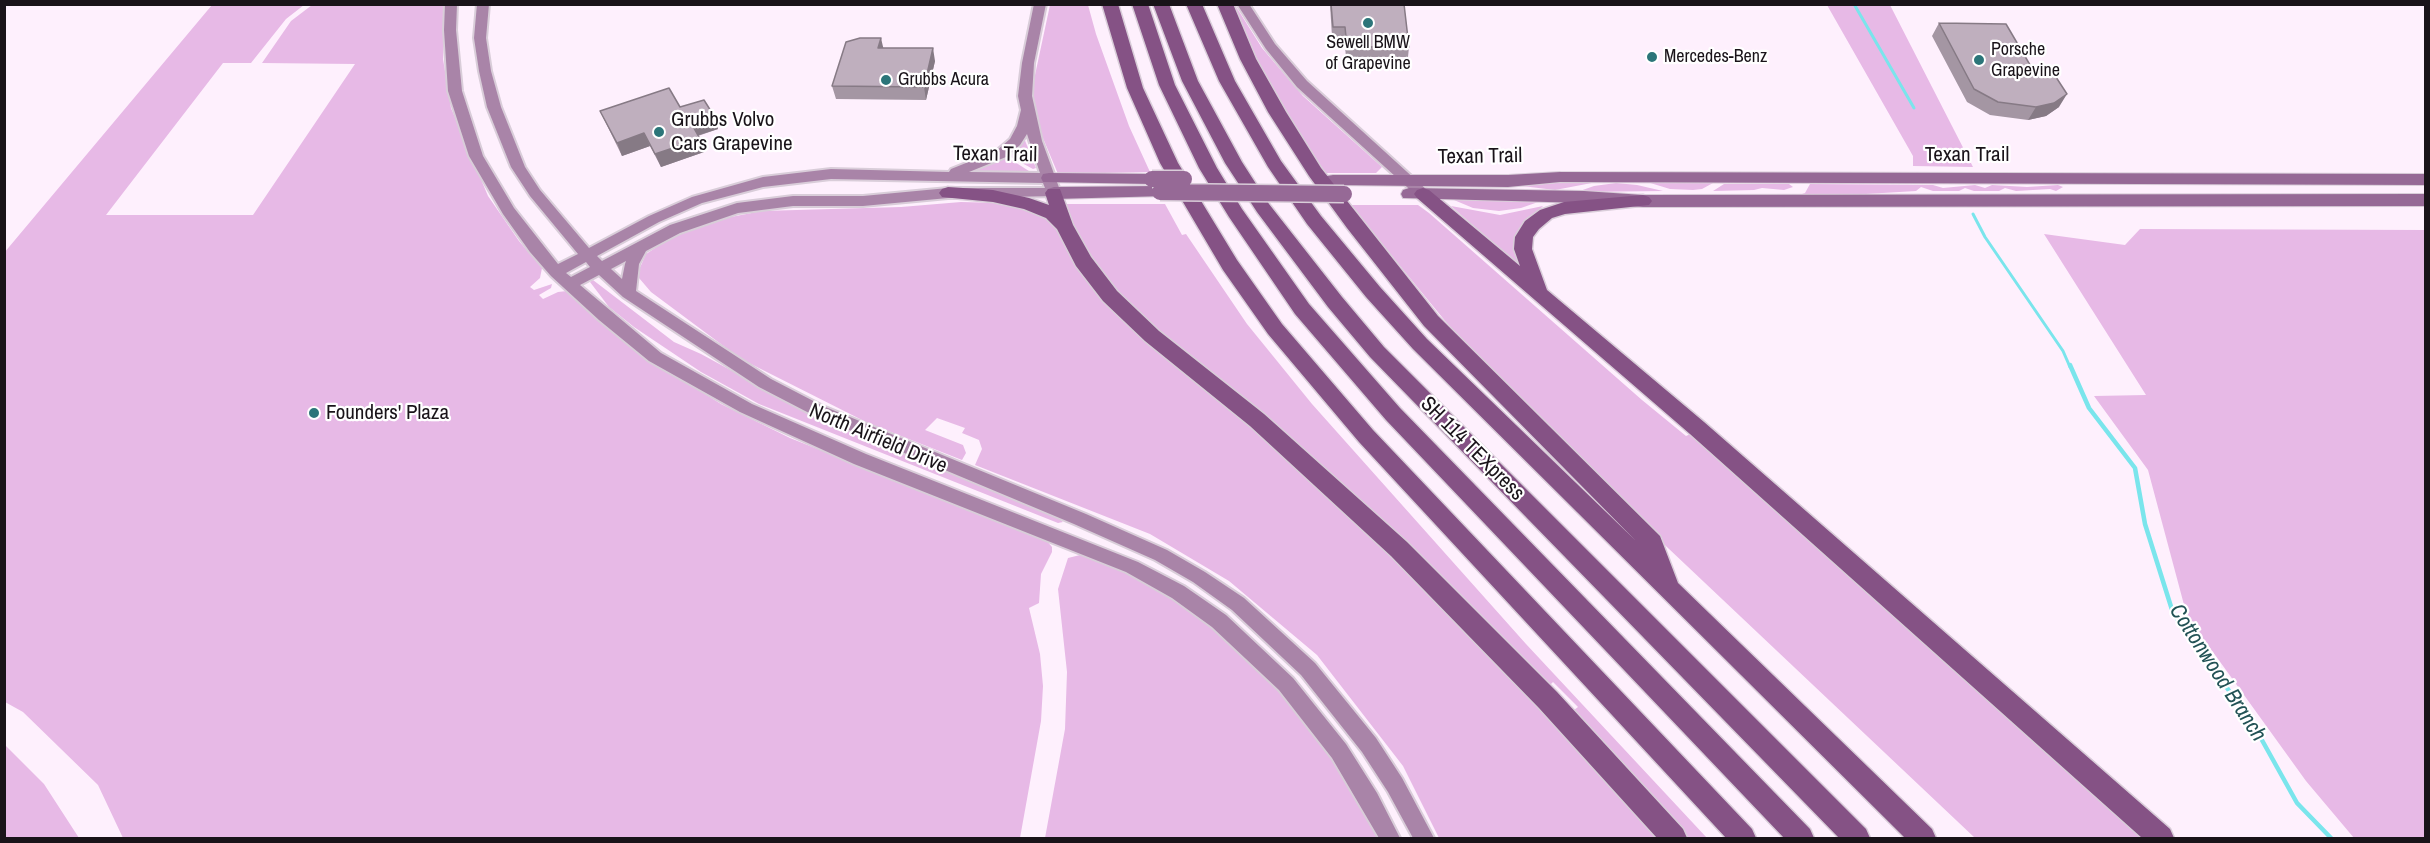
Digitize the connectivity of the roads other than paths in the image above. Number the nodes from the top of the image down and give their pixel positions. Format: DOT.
graph roads {
  1 [pos="451,4"];
  2 [pos="483,4"];
  3 [pos="1040,4"];
  4 [pos="1110,4"];
  5 [pos="1140,4"];
  6 [pos="1161,4"];
  7 [pos="1194,4"];
  8 [pos="1225,4"];
  9 [pos="1244,4"];
  10 [pos="1027,111"];
  11 [pos="795,177"];
  12 [pos="934,177"];
  13 [pos="1799,178"];
  14 [pos="2068,178"];
  15 [pos="2249,179"];
  16 [pos="2426,180"];
  17 [pos="1406,181"];
  18 [pos="1052,186"];
  19 [pos="1338,187"];
  20 [pos="948,193"];
  21 [pos="1423,194"];
  22 [pos="2265,200"];
  23 [pos="2426,200"];
  24 [pos="793,201"];
  25 [pos="1643,201"];
  26 [pos="1787,201"];
  27 [pos="2063,201"];
  28 [pos="1065,225"];
  29 [pos="640,248"];
  30 [pos="586,254"];
  31 [pos="602,268"];
  32 [pos="556,272"];
  33 [pos="570,284"];
  34 [pos="628,293"];
  35 [pos="1541,296"];
  36 [pos="1670,590"];
  37 [pos="1390,838"];
  38 [pos="1424,838"];
  39 [pos="1674,838"];
  40 [pos="1743,838"];
  41 [pos="1801,838"];
  42 [pos="1857,838"];
  43 [pos="1923,838"];
  44 [pos="2161,838"];
  1 -- 32 [label="main road, North Airfield Drive"];
  2 -- 30 [label="main road, North Airfield Drive"];
  3 -- 10 [label="main road"];
  4 -- 40 [label="highway"];
  5 -- 41 [label="highway, SH 114 TEXpress"];
  6 -- 42 [label="highway, SH 114 TEXpress"];
  7 -- 36 [label="highway"];
  8 -- 36 [label="highway"];
  9 -- 17 [label="main road"];
  10 -- 12 [label="main road"];
  10 -- 18 [label="main road"];
  11 -- 12 [label="main road, Texan Trail"];
  11 -- 24 [label="main road"];
  11 -- 30 [label="main road, Texan Trail"];
  12 -- 18 [label="main road, Texan Trail"];
  13 -- 14 [label="main road, Texan Trail"];
  13 -- 17 [label="main road, Texan Trail"];
  13 -- 26 [label="main road"];
  14 -- 15 [label="main road, Texan Trail"];
  14 -- 27 [label="main road"];
  15 -- 16 [label="main road, Texan Trail"];
  15 -- 22 [label="main road"];
  17 -- 19 [label="main road, Texan Trail"];
  17 -- 21 [label="main road"];
  18 -- 19 [label="main road, Texan Trail, bridge"];
  18 -- 20 [label="main road, Texan Trail"];
  18 -- 28 [label="highway"];
  19 -- 21 [label="main road, Texan Trail"];
  20 -- 24 [label="main road, Texan Trail"];
  20 -- 28 [label="highway"];
  21 -- 25 [label="main road, Texan Trail"];
  21 -- 35 [label="highway"];
  22 -- 23 [label="main road, Texan Trail"];
  22 -- 27 [label="main road, Texan Trail"];
  24 -- 29 [label="main road, Texan Trail"];
  25 -- 26 [label="main road, Texan Trail"];
  25 -- 35 [label="highway"];
  26 -- 27 [label="main road, Texan Trail"];
  28 -- 39 [label="highway"];
  29 -- 31 [label="main road, Texan Trail"];
  29 -- 34 [label="main road"];
  30 -- 31 [label="main road, North Airfield Drive"];
  30 -- 32 [label="main road, Texan Trail"];
  31 -- 33 [label="main road, Texan Trail"];
  31 -- 34 [label="main road, North Airfield Drive"];
  32 -- 33 [label="main road, North Airfield Drive"];
  33 -- 37 [label="main road, North Airfield Drive"];
  34 -- 38 [label="main road, North Airfield Drive"];
  35 -- 44 [label="highway"];
  36 -- 43 [label="highway"];
}
